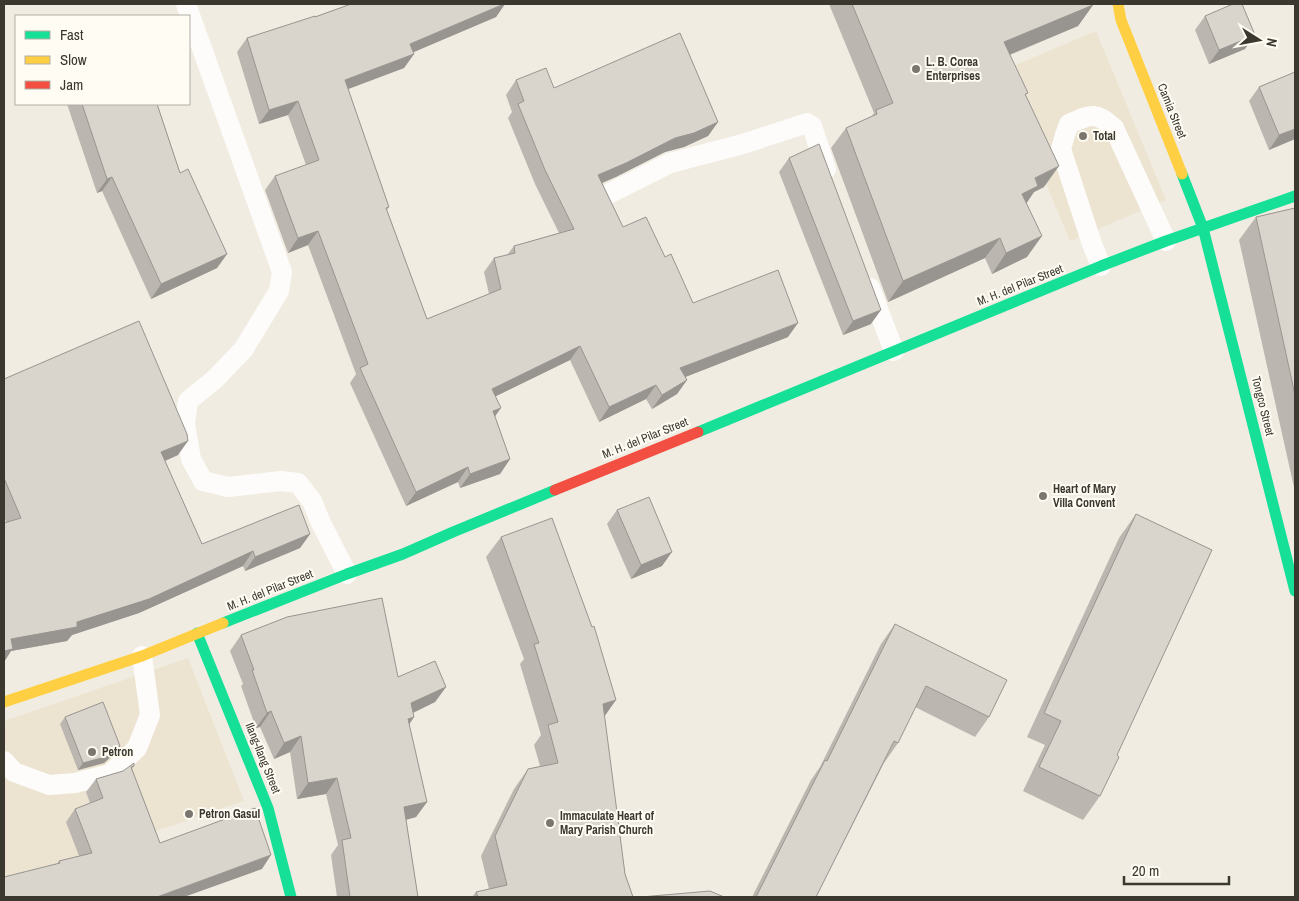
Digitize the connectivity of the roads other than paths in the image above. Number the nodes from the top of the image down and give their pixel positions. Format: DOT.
graph roads {
  1 [pos="1118,4"];
  2 [pos="190,15"];
  3 [pos="834,190"];
  4 [pos="608,194"];
  5 [pos="1295,196"];
  6 [pos="1203,228"];
  7 [pos="1166,241"];
  8 [pos="1101,266"];
  9 [pos="865,274"];
  10 [pos="894,351"];
  11 [pos="347,574"];
  12 [pos="1295,591"];
  13 [pos="197,633"];
  14 [pos="142,656"];
  15 [pos="4,702"];
  16 [pos="4,762"];
  17 [pos="291,897"];
  1 -- 6 [label="main road, Camia Street"];
  2 -- 11 [label="lane"];
  3 -- 4 [label="lane"];
  5 -- 6 [label="main road, M. H. del Pilar Street"];
  6 -- 7 [label="main road, M. H. del Pilar Street"];
  6 -- 12 [label="main road, Tongco Street"];
  7 -- 8 [label="main road, M. H. del Pilar Street"];
  7 -- 8 [label="lane"];
  8 -- 10 [label="main road, M. H. del Pilar Street"];
  9 -- 10 [label="lane"];
  10 -- 11 [label="main road, M. H. del Pilar Street"];
  11 -- 13 [label="main road, M. H. del Pilar Street"];
  13 -- 14 [label="main road, M. H. del Pilar Street"];
  13 -- 17 [label="main road, Ilang-Ilang Street"];
  14 -- 15 [label="main road, M. H. del Pilar Street"];
  14 -- 16 [label="lane"];
}
